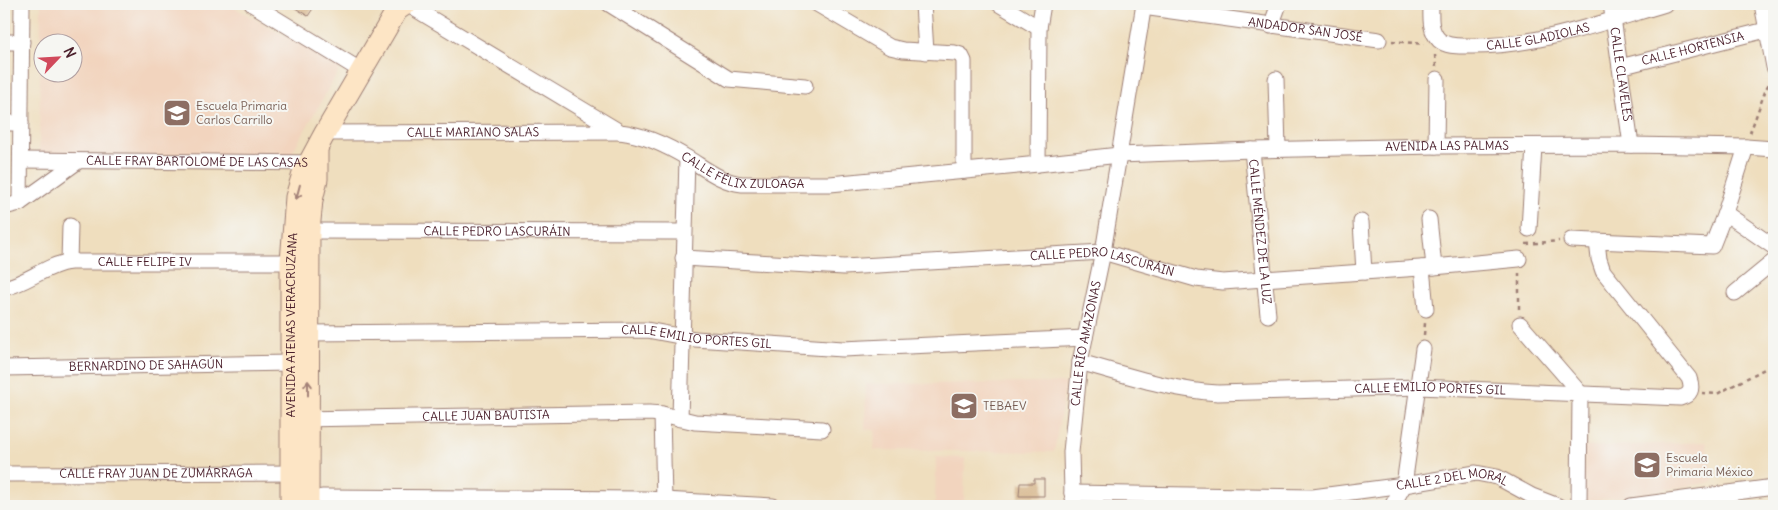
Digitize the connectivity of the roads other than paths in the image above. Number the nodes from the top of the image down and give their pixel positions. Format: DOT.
graph roads {
  1 [pos="22,4"];
  2 [pos="252,4"];
  3 [pos="609,4"];
  4 [pos="817,4"];
  5 [pos="923,4"];
  6 [pos="999,4"];
  7 [pos="1043,4"];
  8 [pos="1279,4"];
  9 [pos="1431,4"];
  10 [pos="1612,4"];
  11 [pos="1665,4"];
  12 [pos="1762,4"];
  13 [pos="402,5"];
  14 [pos="1144,5"];
  15 [pos="1614,19"];
  16 [pos="1271,26"];
  17 [pos="1039,28"];
  18 [pos="1766,30"];
  19 [pos="1379,40"];
  20 [pos="4,42"];
  21 [pos="22,42"];
  22 [pos="926,52"];
  23 [pos="1620,67"];
  24 [pos="1774,67"];
  25 [pos="360,70"];
  26 [pos="1436,78"];
  27 [pos="1276,79"];
  28 [pos="805,86"];
  29 [pos="4,123"];
  30 [pos="21,123"];
  31 [pos="620,132"];
  32 [pos="1631,145"];
  33 [pos="1436,146"];
  34 [pos="1534,146"];
  35 [pos="1746,147"];
  36 [pos="1278,149"];
  37 [pos="1774,149"];
  38 [pos="1252,150"];
  39 [pos="317,151"];
  40 [pos="1119,154"];
  41 [pos="687,158"];
  42 [pos="21,160"];
  43 [pos="77,162"];
  44 [pos="1038,164"];
  45 [pos="964,171"];
  46 [pos="20,203"];
  47 [pos="4,206"];
  48 [pos="1726,213"];
  49 [pos="1429,219"];
  50 [pos="1361,222"];
  51 [pos="70,226"];
  52 [pos="1529,229"];
  53 [pos="309,231"];
  54 [pos="684,232"];
  55 [pos="1571,240"];
  56 [pos="1597,241"];
  57 [pos="1774,247"];
  58 [pos="1103,252"];
  59 [pos="683,258"];
  60 [pos="1519,259"];
  61 [pos="69,262"];
  62 [pos="291,262"];
  63 [pos="1774,262"];
  64 [pos="1428,267"];
  65 [pos="1364,272"];
  66 [pos="1264,278"];
  67 [pos="4,288"];
  68 [pos="1735,292"];
  69 [pos="1426,309"];
  70 [pos="1268,315"];
  71 [pos="1520,324"];
  72 [pos="308,333"];
  73 [pos="681,336"];
  74 [pos="1085,338"];
  75 [pos="1423,349"];
  76 [pos="1080,362"];
  77 [pos="290,363"];
  78 [pos="4,368"];
  79 [pos="1419,387"];
  80 [pos="1580,393"];
  81 [pos="662,414"];
  82 [pos="300,419"];
  83 [pos="680,419"];
  84 [pos="822,429"];
  85 [pos="300,473"];
  86 [pos="4,474"];
  87 [pos="1404,485"];
  88 [pos="1774,487"];
  89 [pos="664,500"];
  90 [pos="1074,500"];
  91 [pos="315,502"];
  92 [pos="645,503"];
  93 [pos="291,506"];
  94 [pos="772,506"];
  95 [pos="1392,506"];
  96 [pos="1558,506"];
  97 [pos="1579,506"];
  98 [pos="1631,506"];
  1 -- 21 [label="street"];
  2 -- 25 [label="street"];
  3 -- 28 [label="street"];
  4 -- 22 [label="street"];
  5 -- 22 [label="street"];
  6 -- 17 [label="street"];
  7 -- 17 [label="street"];
  8 -- 16 [label="street"];
  9 -- 15 [label="street, CALLE GLADIOLAS"];
  10 -- 15 [label="street, CALLE CLAVELES"];
  11 -- 15 [label="street, CALLE GLADIOLAS"];
  12 -- 18 [label="street"];
  13 -- 25 [label="main road, AVENIDA ATENAS VERACRUZANA"];
  13 -- 31 [label="street, CALLE FÉLIX ZULOAGA"];
  14 -- 16 [label="street, ANDADOR SAN JOSÉ"];
  14 -- 40 [label="street, CALLE RÍO AMAZONAS"];
  15 -- 23 [label="street, CALLE CLAVELES"];
  16 -- 19 [label="street, ANDADOR SAN JOSÉ"];
  17 -- 44 [label="street"];
  18 -- 23 [label="street, CALLE HORTENSIA"];
  18 -- 24 [label="street"];
  20 -- 21 [label="street"];
  21 -- 30 [label="street"];
  22 -- 45 [label="street"];
  23 -- 32 [label="street, CALLE CLAVELES"];
  25 -- 39 [label="main road, AVENIDA ATENAS VERACRUZANA"];
  26 -- 33 [label="street"];
  27 -- 36 [label="street"];
  29 -- 30 [label="street"];
  30 -- 42 [label="street"];
  31 -- 39 [label="street, CALLE MARIANO SALAS"];
  31 -- 41 [label="street, CALLE FÉLIX ZULOAGA"];
  32 -- 34 [label="street, AVENIDA LAS PALMAS"];
  32 -- 35 [label="street, AVENIDA LAS PALMAS"];
  33 -- 34 [label="street, AVENIDA LAS PALMAS"];
  33 -- 36 [label="street, AVENIDA LAS PALMAS"];
  34 -- 52 [label="street"];
  35 -- 37 [label="street, AVENIDA LAS PALMAS"];
  35 -- 48 [label="street"];
  36 -- 38 [label="street, AVENIDA LAS PALMAS"];
  38 -- 40 [label="street, AVENIDA LAS PALMAS"];
  38 -- 66 [label="street, CALLE MÉNDEZ DE LA LUZ"];
  39 -- 43 [label="street, CALLE FRAY BARTOLOMÉ DE LAS CASAS"];
  39 -- 53 [label="main road, AVENIDA ATENAS VERACRUZANA"];
  39 -- 62 [label="main road, AVENIDA ATENAS VERACRUZANA, one-way"];
  40 -- 44 [label="street, CALLE FÉLIX ZULOAGA"];
  40 -- 58 [label="street, CALLE RÍO AMAZONAS"];
  41 -- 45 [label="street, CALLE FÉLIX ZULOAGA"];
  41 -- 54 [label="street"];
  42 -- 43 [label="street, CALLE FRAY BARTOLOMÉ DE LAS CASAS"];
  42 -- 46 [label="street"];
  43 -- 46 [label="street, CALLE FRAY BARTOLOMÉ DE LAS CASAS"];
  44 -- 45 [label="street, CALLE FÉLIX ZULOAGA"];
  46 -- 47 [label="street"];
  48 -- 56 [label="street"];
  48 -- 57 [label="street"];
  49 -- 64 [label="street"];
  50 -- 65 [label="street"];
  51 -- 61 [label="street"];
  53 -- 54 [label="street, CALLE PEDRO LASCURÁIN"];
  53 -- 72 [label="main road, AVENIDA ATENAS VERACRUZANA"];
  54 -- 59 [label="street"];
  55 -- 56 [label="street"];
  56 -- 80 [label="street, CALLE EMILIO PORTES GIL"];
  58 -- 59 [label="street, CALLE PEDRO LASCURÁIN"];
  58 -- 66 [label="street, CALLE PEDRO LASCURÁIN"];
  58 -- 74 [label="street, CALLE RÍO AMAZONAS"];
  59 -- 73 [label="street"];
  60 -- 64 [label="street, CALLE PEDRO LASCURÁIN"];
  61 -- 62 [label="street, CALLE FELIPE IV"];
  61 -- 67 [label="street, CALLE FELIPE IV"];
  62 -- 77 [label="main road, AVENIDA ATENAS VERACRUZANA"];
  63 -- 68 [label="street"];
  64 -- 65 [label="street, CALLE PEDRO LASCURÁIN"];
  64 -- 69 [label="street"];
  65 -- 66 [label="street, CALLE PEDRO LASCURÁIN"];
  66 -- 70 [label="street, CALLE MÉNDEZ DE LA LUZ"];
  71 -- 80 [label="street"];
  72 -- 73 [label="street, CALLE EMILIO PORTES GIL"];
  82 -- 72 [label="main road, AVENIDA ATENAS VERACRUZANA, one-way"];
  73 -- 74 [label="street, CALLE EMILIO PORTES GIL"];
  73 -- 83 [label="street"];
  74 -- 76 [label="street, CALLE RÍO AMAZONAS"];
  75 -- 79 [label="street"];
  76 -- 79 [label="street, CALLE EMILIO PORTES GIL"];
  76 -- 90 [label="street, CALLE RÍO AMAZONAS"];
  77 -- 78 [label="street, BERNARDINO DE SAHAGÚN"];
  77 -- 82 [label="main road, AVENIDA ATENAS VERACRUZANA"];
  79 -- 80 [label="street, CALLE EMILIO PORTES GIL"];
  79 -- 87 [label="street"];
  80 -- 97 [label="street"];
  81 -- 82 [label="street, CALLE JUAN BAUTISTA"];
  81 -- 83 [label="street, CALLE JUAN BAUTISTA"];
  81 -- 89 [label="street"];
  82 -- 85 [label="main road, AVENIDA ATENAS VERACRUZANA"];
  83 -- 84 [label="street, CALLE JUAN BAUTISTA"];
  85 -- 86 [label="street, CALLE FRAY JUAN DE ZUMÁRRAGA"];
  85 -- 91 [label="main road, AVENIDA ATENAS VERACRUZANA"];
  85 -- 93 [label="main road, AVENIDA ATENAS VERACRUZANA"];
  87 -- 90 [label="street, CALLE 2 DEL MORAL"];
  87 -- 95 [label="street"];
  87 -- 96 [label="street, CALLE 2 DEL MORAL"];
  88 -- 98 [label="street"];
  89 -- 92 [label="street"];
  89 -- 94 [label="street"];
  91 -- 92 [label="street"];
}
